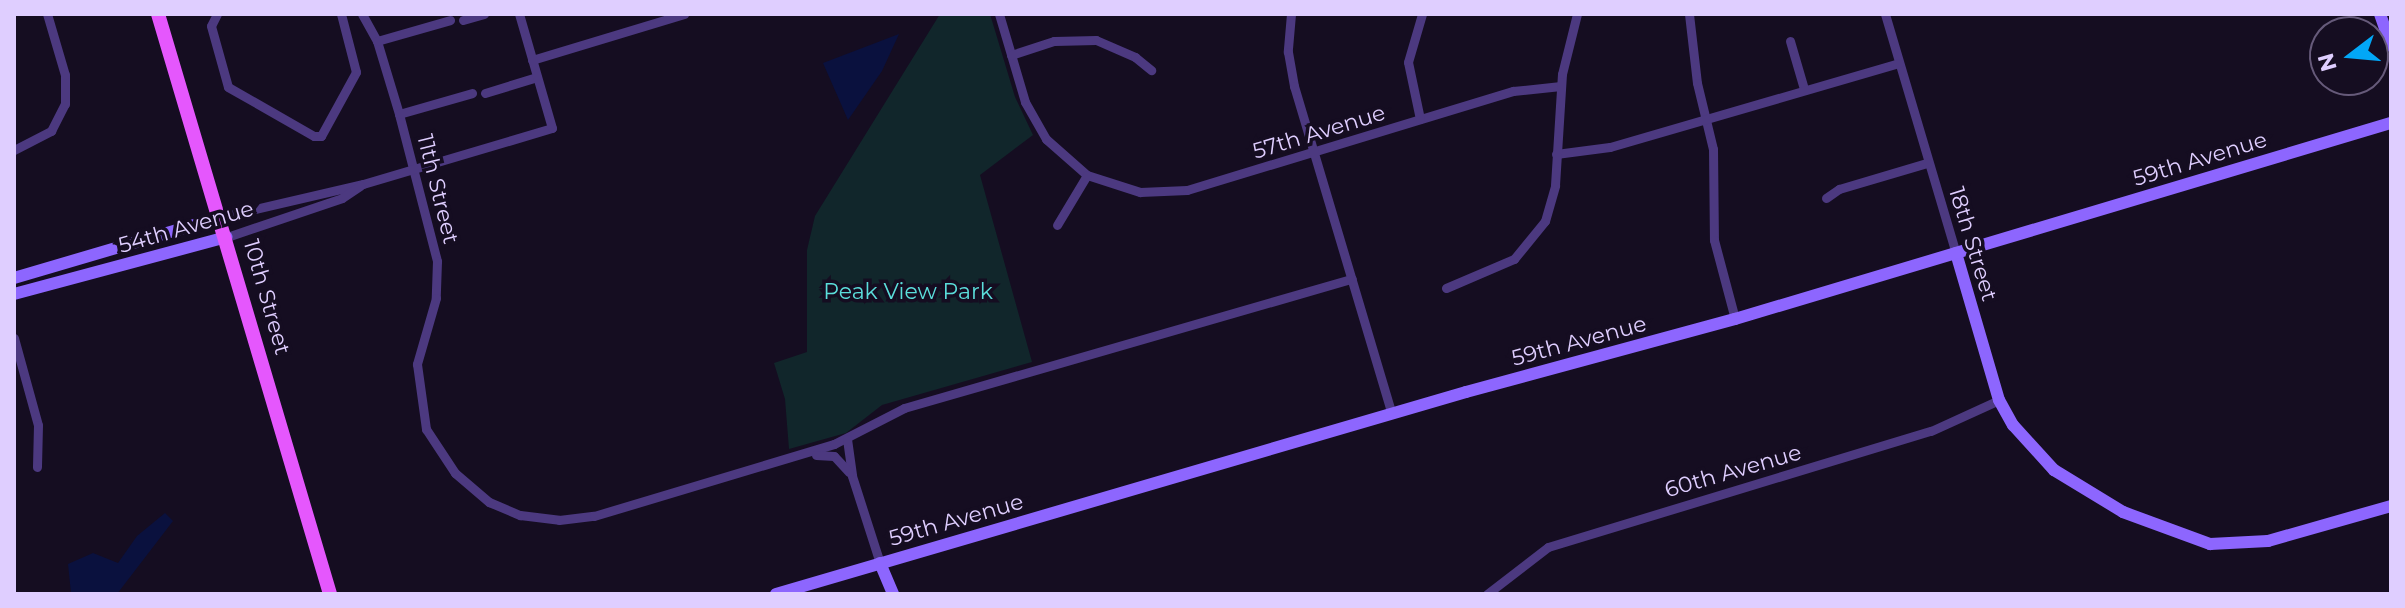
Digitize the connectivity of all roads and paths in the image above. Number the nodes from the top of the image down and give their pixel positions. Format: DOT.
graph roads {
  1 [pos="47,14"];
  2 [pos="158,14"];
  3 [pos="217,14"];
  4 [pos="341,14"];
  5 [pos="362,14"];
  6 [pos="484,14"];
  7 [pos="519,14"];
  8 [pos="684,14"];
  9 [pos="999,14"];
  10 [pos="1291,14"];
  11 [pos="1422,14"];
  12 [pos="1577,14"];
  13 [pos="1689,14"];
  14 [pos="1885,14"];
  15 [pos="2380,14"];
  16 [pos="450,20"];
  17 [pos="463,20"];
  18 [pos="377,41"];
  19 [pos="1790,41"];
  20 [pos="2391,46"];
  21 [pos="1011,55"];
  22 [pos="532,60"];
  23 [pos="1899,63"];
  24 [pos="1151,70"];
  25 [pos="537,77"];
  26 [pos="1561,86"];
  27 [pos="1804,89"];
  28 [pos="472,93"];
  29 [pos="485,93"];
  30 [pos="399,114"];
  31 [pos="1420,119"];
  32 [pos="1706,119"];
  33 [pos="2391,123"];
  34 [pos="14,150"];
  35 [pos="1314,152"];
  36 [pos="1556,154"];
  37 [pos="1927,163"];
  38 [pos="414,168"];
  39 [pos="1087,175"];
  40 [pos="363,184"];
  41 [pos="1826,198"];
  42 [pos="221,217"];
  43 [pos="1057,225"];
  44 [pos="227,237"];
  45 [pos="1956,253"];
  46 [pos="14,278"];
  47 [pos="1352,279"];
  48 [pos="1446,288"];
  49 [pos="14,294"];
  50 [pos="1735,319"];
  51 [pos="14,338"];
  52 [pos="1999,400"];
  53 [pos="1392,414"];
  54 [pos="847,439"];
  55 [pos="785,459"];
  56 [pos="37,467"];
  57 [pos="852,476"];
  58 [pos="2391,506"];
  59 [pos="880,563"];
  60 [pos="330,594"];
  61 [pos="776,594"];
  62 [pos="893,594"];
  63 [pos="1487,594"];
  1 -- 34 [label="street"];
  2 -- 42 [label="main road, 10th Street"];
  3 -- 4 [label="street"];
  5 -- 18 [label="street, 11th Street"];
  6 -- 17 [label="street"];
  7 -- 22 [label="street"];
  8 -- 22 [label="street"];
  9 -- 21 [label="street"];
  10 -- 35 [label="street"];
  11 -- 31 [label="street"];
  12 -- 26 [label="street"];
  13 -- 32 [label="street"];
  14 -- 23 [label="street, 18th Street"];
  15 -- 20 [label="main road"];
  16 -- 18 [label="street"];
  18 -- 30 [label="street, 11th Street"];
  19 -- 27 [label="street"];
  21 -- 24 [label="street"];
  21 -- 39 [label="street"];
  22 -- 25 [label="street"];
  23 -- 27 [label="street"];
  23 -- 37 [label="street, 18th Street"];
  25 -- 29 [label="street"];
  25 -- 38 [label="street, 54th Avenue"];
  26 -- 31 [label="street, 57th Avenue"];
  26 -- 36 [label="street"];
  27 -- 32 [label="street"];
  28 -- 30 [label="street"];
  30 -- 38 [label="street, 11th Street"];
  31 -- 35 [label="street, 57th Avenue"];
  32 -- 36 [label="street"];
  32 -- 50 [label="street"];
  33 -- 45 [label="main road, 59th Avenue"];
  35 -- 39 [label="street, 57th Avenue"];
  35 -- 47 [label="street"];
  36 -- 48 [label="street"];
  37 -- 41 [label="street"];
  37 -- 45 [label="street, 18th Street"];
  38 -- 40 [label="street, 54th Avenue"];
  38 -- 55 [label="street, 11th Street"];
  39 -- 43 [label="street"];
  40 -- 42 [label="street, 54th Avenue"];
  40 -- 44 [label="street, 54th Avenue"];
  42 -- 44 [label="main road, 10th Street"];
  42 -- 46 [label="main road, 54th Avenue"];
  44 -- 49 [label="main road, 54th Avenue"];
  44 -- 60 [label="main road, 10th Street"];
  45 -- 50 [label="main road, 59th Avenue"];
  45 -- 52 [label="main road, 18th Street"];
  47 -- 53 [label="street"];
  47 -- 54 [label="street"];
  50 -- 53 [label="main road, 59th Avenue"];
  51 -- 56 [label="street"];
  52 -- 58 [label="main road, 18th Street"];
  52 -- 63 [label="street, 60th Avenue"];
  53 -- 59 [label="main road, 59th Avenue"];
  54 -- 55 [label="street"];
  54 -- 57 [label="street"];
  55 -- 57 [label="street"];
  57 -- 59 [label="street"];
  59 -- 61 [label="main road, 59th Avenue"];
  59 -- 62 [label="main road"];
}
